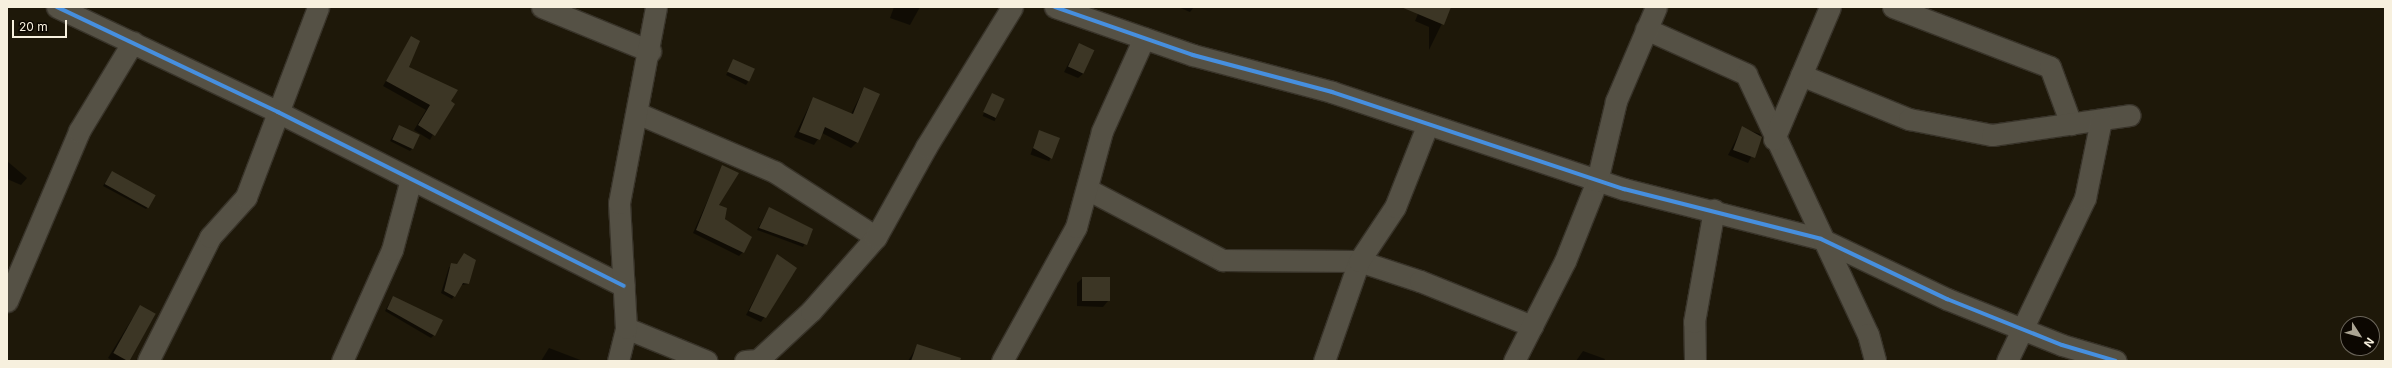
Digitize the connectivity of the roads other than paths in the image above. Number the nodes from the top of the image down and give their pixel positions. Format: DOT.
graph roads {
  1 [pos="57,7"];
  2 [pos="318,7"];
  3 [pos="542,7"];
  4 [pos="656,7"];
  5 [pos="1012,7"];
  6 [pos="1055,7"];
  7 [pos="1656,7"];
  8 [pos="1830,7"];
  9 [pos="1893,7"];
  10 [pos="1646,29"];
  11 [pos="1144,38"];
  12 [pos="133,42"];
  13 [pos="650,51"];
  14 [pos="1801,75"];
  15 [pos="278,112"];
  16 [pos="637,113"];
  17 [pos="2130,116"];
  18 [pos="2101,120"];
  19 [pos="2071,124"];
  20 [pos="1427,126"];
  21 [pos="1774,139"];
  22 [pos="411,179"];
  23 [pos="1597,181"];
  24 [pos="1087,189"];
  25 [pos="1714,210"];
  26 [pos="876,238"];
  27 [pos="1821,239"];
  28 [pos="1359,261"];
  29 [pos="624,286"];
  30 [pos="7,301"];
  31 [pos="1532,326"];
  32 [pos="626,328"];
  33 [pos="2024,330"];
  34 [pos="148,361"];
  35 [pos="342,361"];
  36 [pos="618,361"];
  37 [pos="707,361"];
  38 [pos="755,361"];
  39 [pos="1002,361"];
  40 [pos="1324,361"];
  41 [pos="1514,361"];
  42 [pos="1695,361"];
  43 [pos="1875,361"];
  44 [pos="2007,361"];
  45 [pos="2116,361"];
  1 -- 12 [label="street"];
  2 -- 15 [label="street"];
  3 -- 13 [label="street"];
  4 -- 13 [label="street"];
  5 -- 26 [label="street"];
  6 -- 11 [label="street"];
  7 -- 10 [label="street"];
  8 -- 14 [label="street"];
  9 -- 19 [label="street"];
  10 -- 21 [label="street"];
  10 -- 23 [label="street"];
  11 -- 20 [label="street"];
  11 -- 24 [label="street"];
  12 -- 15 [label="street"];
  12 -- 30 [label="street"];
  13 -- 16 [label="street"];
  14 -- 19 [label="street"];
  14 -- 21 [label="street"];
  15 -- 22 [label="street"];
  15 -- 34 [label="street"];
  16 -- 26 [label="street"];
  16 -- 29 [label="street"];
  17 -- 18 [label="street"];
  18 -- 19 [label="street"];
  18 -- 33 [label="street"];
  20 -- 23 [label="street"];
  20 -- 28 [label="street"];
  21 -- 27 [label="street"];
  22 -- 29 [label="street"];
  22 -- 35 [label="street"];
  23 -- 25 [label="street"];
  23 -- 31 [label="street"];
  24 -- 28 [label="street"];
  24 -- 39 [label="street"];
  25 -- 27 [label="street"];
  25 -- 42 [label="street"];
  26 -- 38 [label="street"];
  27 -- 33 [label="street"];
  27 -- 43 [label="street"];
  28 -- 31 [label="street"];
  28 -- 40 [label="street"];
  29 -- 32 [label="street"];
  31 -- 41 [label="street"];
  32 -- 36 [label="street"];
  32 -- 37 [label="street"];
  33 -- 44 [label="street"];
  33 -- 45 [label="street"];
}
